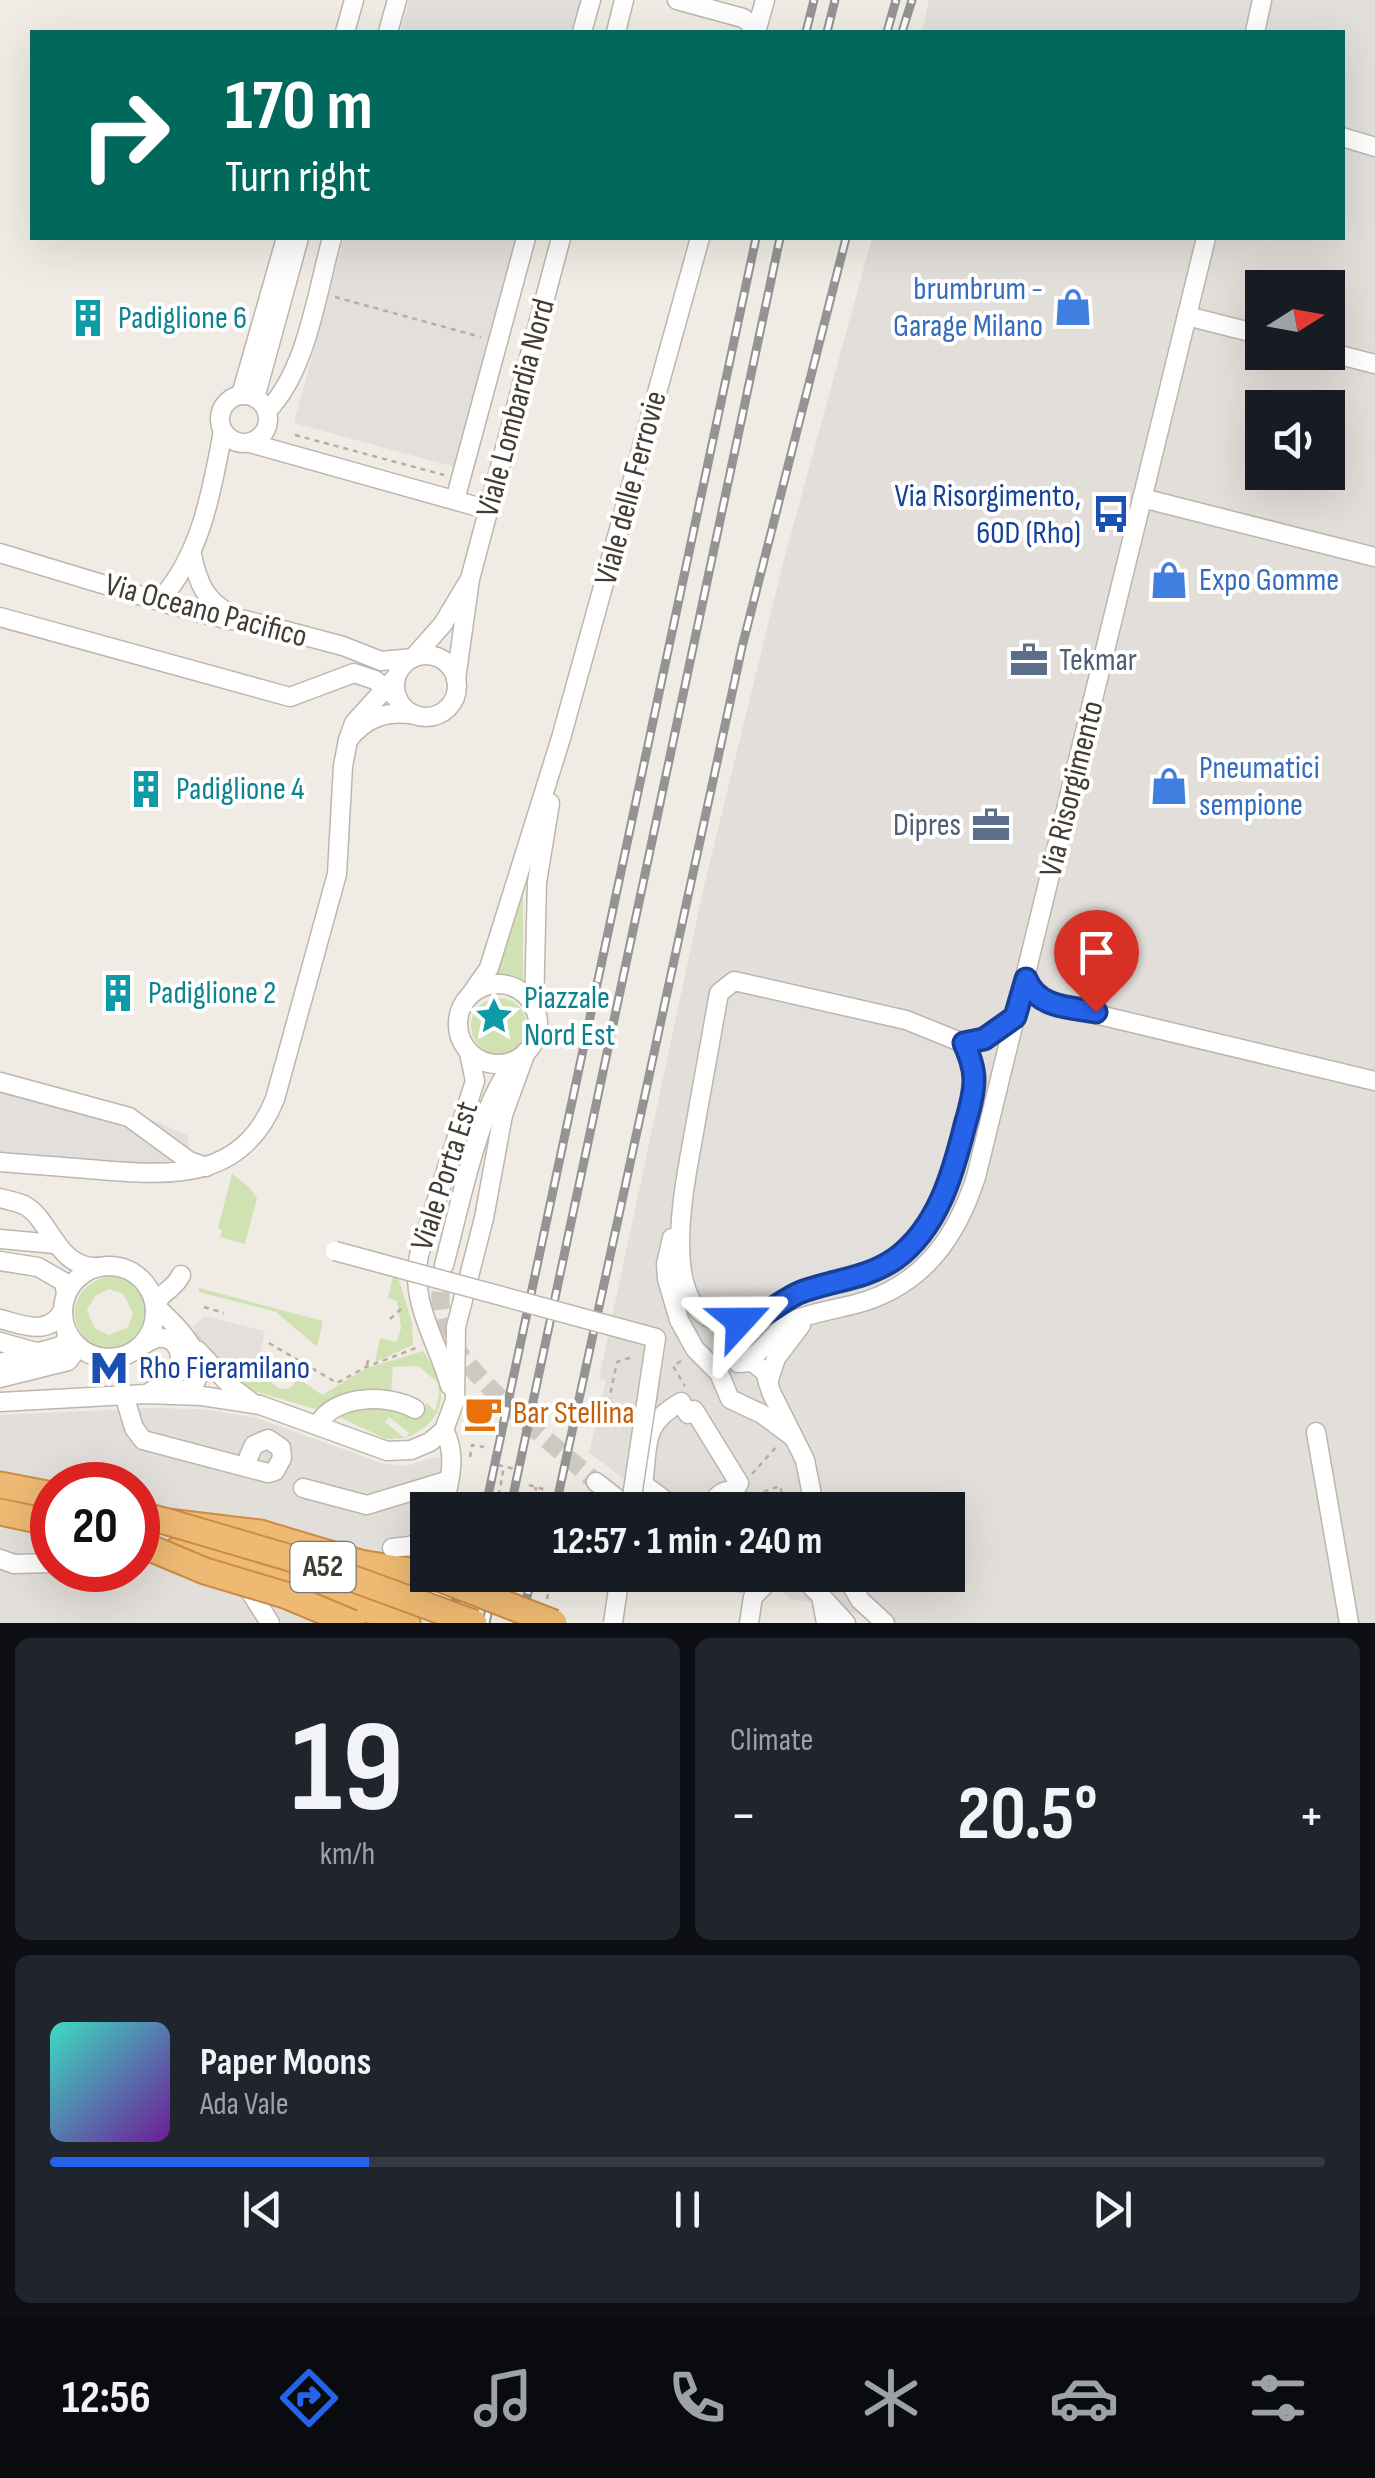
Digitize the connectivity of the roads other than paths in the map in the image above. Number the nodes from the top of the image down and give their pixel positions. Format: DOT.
graph roads {
  1 [pos="354,0"];
  2 [pos="363,0"];
  3 [pos="397,0"];
  4 [pos="591,0"];
  5 [pos="624,0"];
  6 [pos="677,0"];
  7 [pos="766,0"];
  8 [pos="1262,0"];
  9 [pos="346,30"];
  10 [pos="355,30"];
  11 [pos="389,30"];
  12 [pos="583,30"];
  13 [pos="616,30"];
  14 [pos="754,30"];
  15 [pos="756,30"];
  16 [pos="1254,30"];
  17 [pos="1345,139"];
  18 [pos="1375,147"];
  19 [pos="285,240"];
  20 [pos="298,240"];
  21 [pos="331,240"];
  22 [pos="525,240"];
  23 [pos="560,240"];
  24 [pos="699,240"];
  25 [pos="1206,240"];
  26 [pos="1187,316"];
  27 [pos="1245,331"];
  28 [pos="1345,356"];
  29 [pos="1375,364"];
  30 [pos="255,401"];
  31 [pos="223,431"];
  32 [pos="245,443"];
  33 [pos="216,468"];
  34 [pos="1142,498"];
  35 [pos="455,500"];
  36 [pos="489,510"];
  37 [pos="0,553"];
  38 [pos="192,556"];
  39 [pos="1375,557"];
  40 [pos="470,579"];
  41 [pos="159,602"];
  42 [pos="0,617"];
  43 [pos="246,620"];
  44 [pos="413,658"];
  45 [pos="456,679"];
  46 [pos="394,687"];
  47 [pos="420,716"];
  48 [pos="561,738"];
  49 [pos="348,740"];
  50 [pos="1026,979"];
  51 [pos="470,994"];
  52 [pos="534,1008"];
  53 [pos="1015,1017"];
  54 [pos="964,1043"];
  55 [pos="475,1056"];
  56 [pos="522,1056"];
  57 [pos="1375,1081"];
  58 [pos="0,1082"];
  59 [pos="482,1127"];
  60 [pos="0,1162"];
  61 [pos="206,1168"];
  62 [pos="0,1198"];
  63 [pos="680,1219"];
  64 [pos="0,1239"];
  65 [pos="55,1244"];
  66 [pos="334,1251"];
  67 [pos="0,1261"];
  68 [pos="444,1264"];
  69 [pos="101,1266"];
  70 [pos="141,1278"];
  71 [pos="64,1302"];
  72 [pos="156,1307"];
  73 [pos="814,1315"];
  74 [pos="0,1319"];
  75 [pos="69,1336"];
  76 [pos="0,1342"];
  77 [pos="191,1343"];
  78 [pos="140,1347"];
  79 [pos="37,1352"];
  80 [pos="742,1362"];
  81 [pos="0,1363"];
  82 [pos="0,1378"];
  83 [pos="768,1382"];
  84 [pos="724,1386"];
  85 [pos="146,1394"];
  86 [pos="176,1394"];
  87 [pos="124,1395"];
  88 [pos="0,1402"];
  89 [pos="260,1405"];
  90 [pos="740,1405"];
  91 [pos="415,1410"];
  92 [pos="448,1421"];
  93 [pos="318,1425"];
  94 [pos="1316,1432"];
  95 [pos="786,1440"];
  96 [pos="250,1456"];
  97 [pos="449,1480"];
  98 [pos="596,1482"];
  99 [pos="0,1485"];
  100 [pos="303,1488"];
  101 [pos="30,1491"];
  102 [pos="447,1492"];
  103 [pos="608,1492"];
  104 [pos="634,1492"];
  105 [pos="654,1492"];
  106 [pos="723,1492"];
  107 [pos="812,1492"];
  108 [pos="0,1512"];
  109 [pos="30,1518"];
  110 [pos="160,1520"];
  111 [pos="168,1522"];
  112 [pos="410,1546"];
  113 [pos="160,1548"];
  114 [pos="392,1548"];
  115 [pos="160,1552"];
  116 [pos="0,1560"];
  117 [pos="160,1560"];
  118 [pos="30,1564"];
  119 [pos="410,1572"];
  120 [pos="483,1592"];
  121 [pos="618,1592"];
  122 [pos="732,1592"];
  123 [pos="757,1592"];
  124 [pos="817,1592"];
  125 [pos="820,1592"];
  126 [pos="856,1592"];
  127 [pos="821,1596"];
  128 [pos="550,1613"];
  129 [pos="270,1623"];
  130 [pos="352,1623"];
  131 [pos="408,1623"];
  132 [pos="474,1623"];
  133 [pos="613,1623"];
  134 [pos="749,1623"];
  135 [pos="826,1623"];
  136 [pos="846,1623"];
  137 [pos="885,1623"];
  138 [pos="1349,1623"];
  1 -- 9 [label="street"];
  2 -- 10 [label="street"];
  3 -- 11 [label="street"];
  4 -- 12 [label="street"];
  5 -- 13 [label="street"];
  6 -- 14 [label="street"];
  7 -- 15 [label="street"];
  8 -- 16 [label="street"];
  17 -- 18 [label="street"];
  19 -- 30 [label="street"];
  20 -- 30 [label="street"];
  21 -- 30 [label="street"];
  22 -- 35 [label="street"];
  23 -- 36 [label="street, Viale Lombardia Nord"];
  24 -- 48 [label="street, Viale delle Ferrovie"];
  25 -- 26 [label="street, Via Risorgimento"];
  26 -- 27 [label="street"];
  26 -- 34 [label="street, Via Risorgimento"];
  28 -- 29 [label="street"];
  30 -- 31 [label="street"];
  30 -- 32 [label="street"];
  31 -- 32 [label="street"];
  31 -- 33 [label="street"];
  32 -- 33 [label="street"];
  32 -- 35 [label="street"];
  33 -- 38 [label="street"];
  34 -- 39 [label="street"];
  34 -- 50 [label="street, Via Risorgimento"];
  35 -- 36 [label="street"];
  36 -- 40 [label="street, Viale Lombardia Nord"];
  37 -- 41 [label="street, Via Oceano Pacifico"];
  38 -- 41 [label="street"];
  38 -- 43 [label="street"];
  40 -- 44 [label="street, Viale Lombardia Nord"];
  40 -- 45 [label="street, Viale Lombardia Nord"];
  41 -- 43 [label="street, Via Oceano Pacifico"];
  42 -- 46 [label="street, Via Oceano Pacifico"];
  43 -- 44 [label="street, Via Oceano Pacifico"];
  44 -- 45 [label="street"];
  44 -- 46 [label="street"];
  45 -- 47 [label="street"];
  46 -- 47 [label="street"];
  46 -- 49 [label="street"];
  47 -- 49 [label="street"];
  48 -- 51 [label="street, Viale delle Ferrovie"];
  48 -- 52 [label="street, Viale delle Ferrovie"];
  49 -- 61 [label="street"];
  50 -- 53 [label="street, Via Risorgimento"];
  50 -- 57 [label="street"];
  51 -- 52 [label="street"];
  51 -- 55 [label="street"];
  52 -- 56 [label="street"];
  53 -- 54 [label="street"];
  53 -- 73 [label="street, Via Risorgimento"];
  54 -- 63 [label="street"];
  54 -- 63 [label="street"];
  55 -- 56 [label="street"];
  55 -- 59 [label="street"];
  55 -- 92 [label="street, Viale Porta Est"];
  56 -- 59 [label="street"];
  56 -- 92 [label="street, Viale Porta Est"];
  58 -- 61 [label="street"];
  59 -- 68 [label="street"];
  60 -- 61 [label="street"];
  62 -- 65 [label="street"];
  63 -- 84 [label="street"];
  64 -- 65 [label="street"];
  65 -- 69 [label="street"];
  66 -- 104 [label="street, bridge"];
  67 -- 71 [label="street"];
  69 -- 70 [label="street"];
  69 -- 71 [label="street"];
  70 -- 72 [label="street"];
  70 -- 72 [label="street"];
  71 -- 74 [label="street"];
  71 -- 75 [label="street"];
  72 -- 77 [label="street"];
  72 -- 78 [label="street"];
  73 -- 80 [label="street, Via Risorgimento"];
  73 -- 83 [label="street"];
  75 -- 78 [label="street"];
  75 -- 79 [label="street"];
  75 -- 82 [label="street"];
  76 -- 79 [label="street"];
  77 -- 86 [label="street"];
  77 -- 89 [label="street"];
  78 -- 85 [label="street"];
  79 -- 81 [label="street"];
  80 -- 83 [label="street"];
  80 -- 84 [label="street"];
  83 -- 90 [label="street"];
  83 -- 95 [label="street"];
  84 -- 90 [label="street"];
  85 -- 86 [label="street"];
  85 -- 87 [label="street"];
  86 -- 89 [label="street"];
  87 -- 88 [label="street"];
  87 -- 96 [label="street"];
  89 -- 93 [label="street"];
  90 -- 95 [label="street"];
  91 -- 93 [label="street"];
  92 -- 93 [label="street"];
  92 -- 97 [label="street"];
  94 -- 138 [label="street"];
  95 -- 107 [label="street"];
  97 -- 100 [label="street"];
  97 -- 102 [label="street"];
  98 -- 103 [label="street"];
  99 -- 101 [label="highway"];
  105 -- 106 [label="street"];
  108 -- 109 [label="highway"];
  110 -- 111 [label="highway, A52"];
  111 -- 119 [label="highway, bridge"];
  111 -- 132 [label="highway, A52, bridge"];
  112 -- 114 [label="street"];
  113 -- 131 [label="highway, A52, bridge"];
  115 -- 130 [label="highway, bridge"];
  116 -- 118 [label="street"];
  117 -- 129 [label="street"];
  120 -- 128 [label="highway, bridge"];
  121 -- 133 [label="street, bridge"];
  122 -- 134 [label="street"];
  123 -- 134 [label="street"];
  124 -- 127 [label="street"];
  125 -- 127 [label="street"];
  126 -- 137 [label="street"];
  127 -- 135 [label="street"];
  127 -- 136 [label="street"];
}
